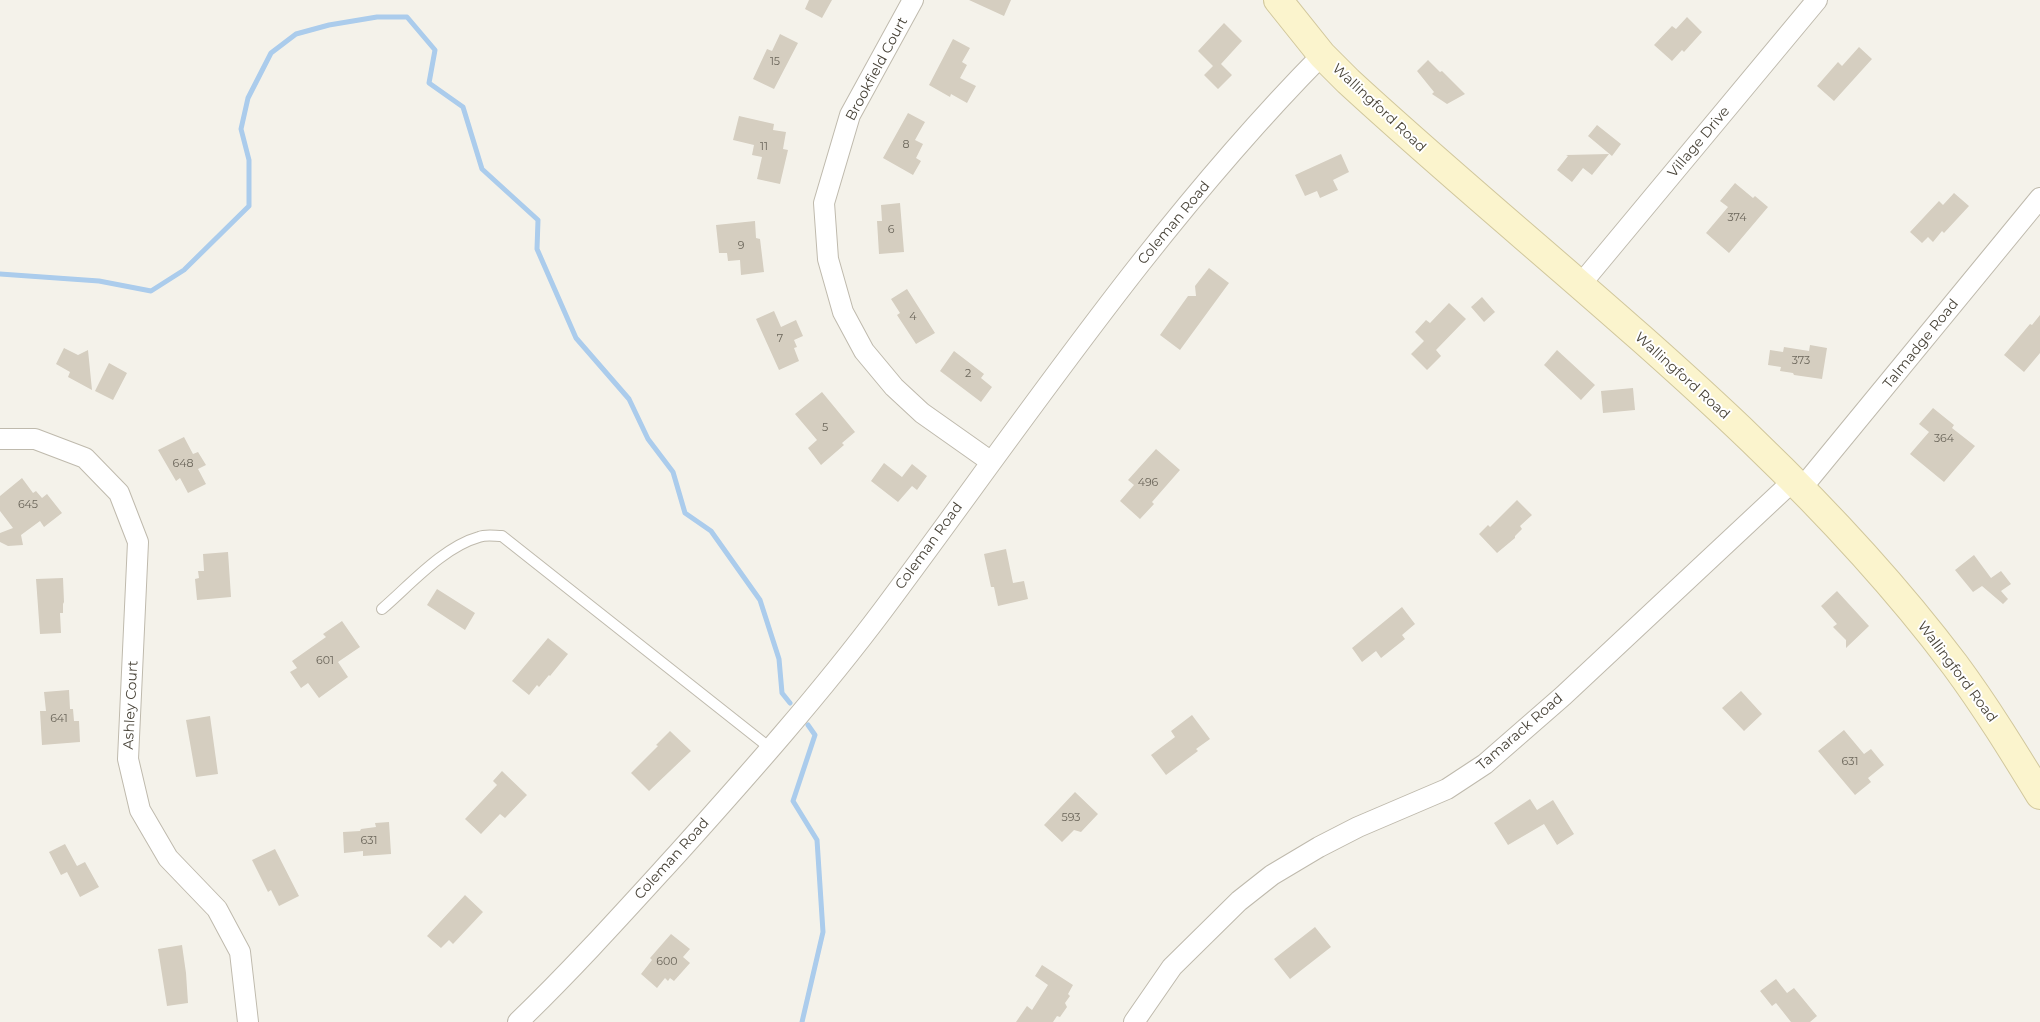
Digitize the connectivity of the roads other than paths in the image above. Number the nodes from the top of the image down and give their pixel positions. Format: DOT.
graph roads {
  1 [pos="913,0"];
  2 [pos="1278,0"];
  3 [pos="1817,0"];
  4 [pos="1322,54"];
  5 [pos="2040,198"];
  6 [pos="1580,285"];
  7 [pos="0,439"];
  8 [pos="990,461"];
  9 [pos="1797,485"];
  10 [pos="382,609"];
  11 [pos="770,748"];
  12 [pos="2040,795"];
  13 [pos="248,1022"];
  14 [pos="518,1022"];
  15 [pos="1134,1022"];
  1 -- 8 [label="street, Brookfield Court"];
  2 -- 4 [label="street, Wallingford Road"];
  3 -- 6 [label="street, Village Drive"];
  4 -- 6 [label="street, Wallingford Road"];
  4 -- 8 [label="street, Coleman Road"];
  5 -- 9 [label="street, Talmadge Road"];
  6 -- 9 [label="street, Wallingford Road"];
  7 -- 13 [label="street, Ashley Court"];
  8 -- 11 [label="street, Coleman Road"];
  9 -- 12 [label="street, Wallingford Road"];
  9 -- 15 [label="street, Tamarack Road"];
  10 -- 11 [label="lane"];
  11 -- 14 [label="street, Coleman Road"];
}
